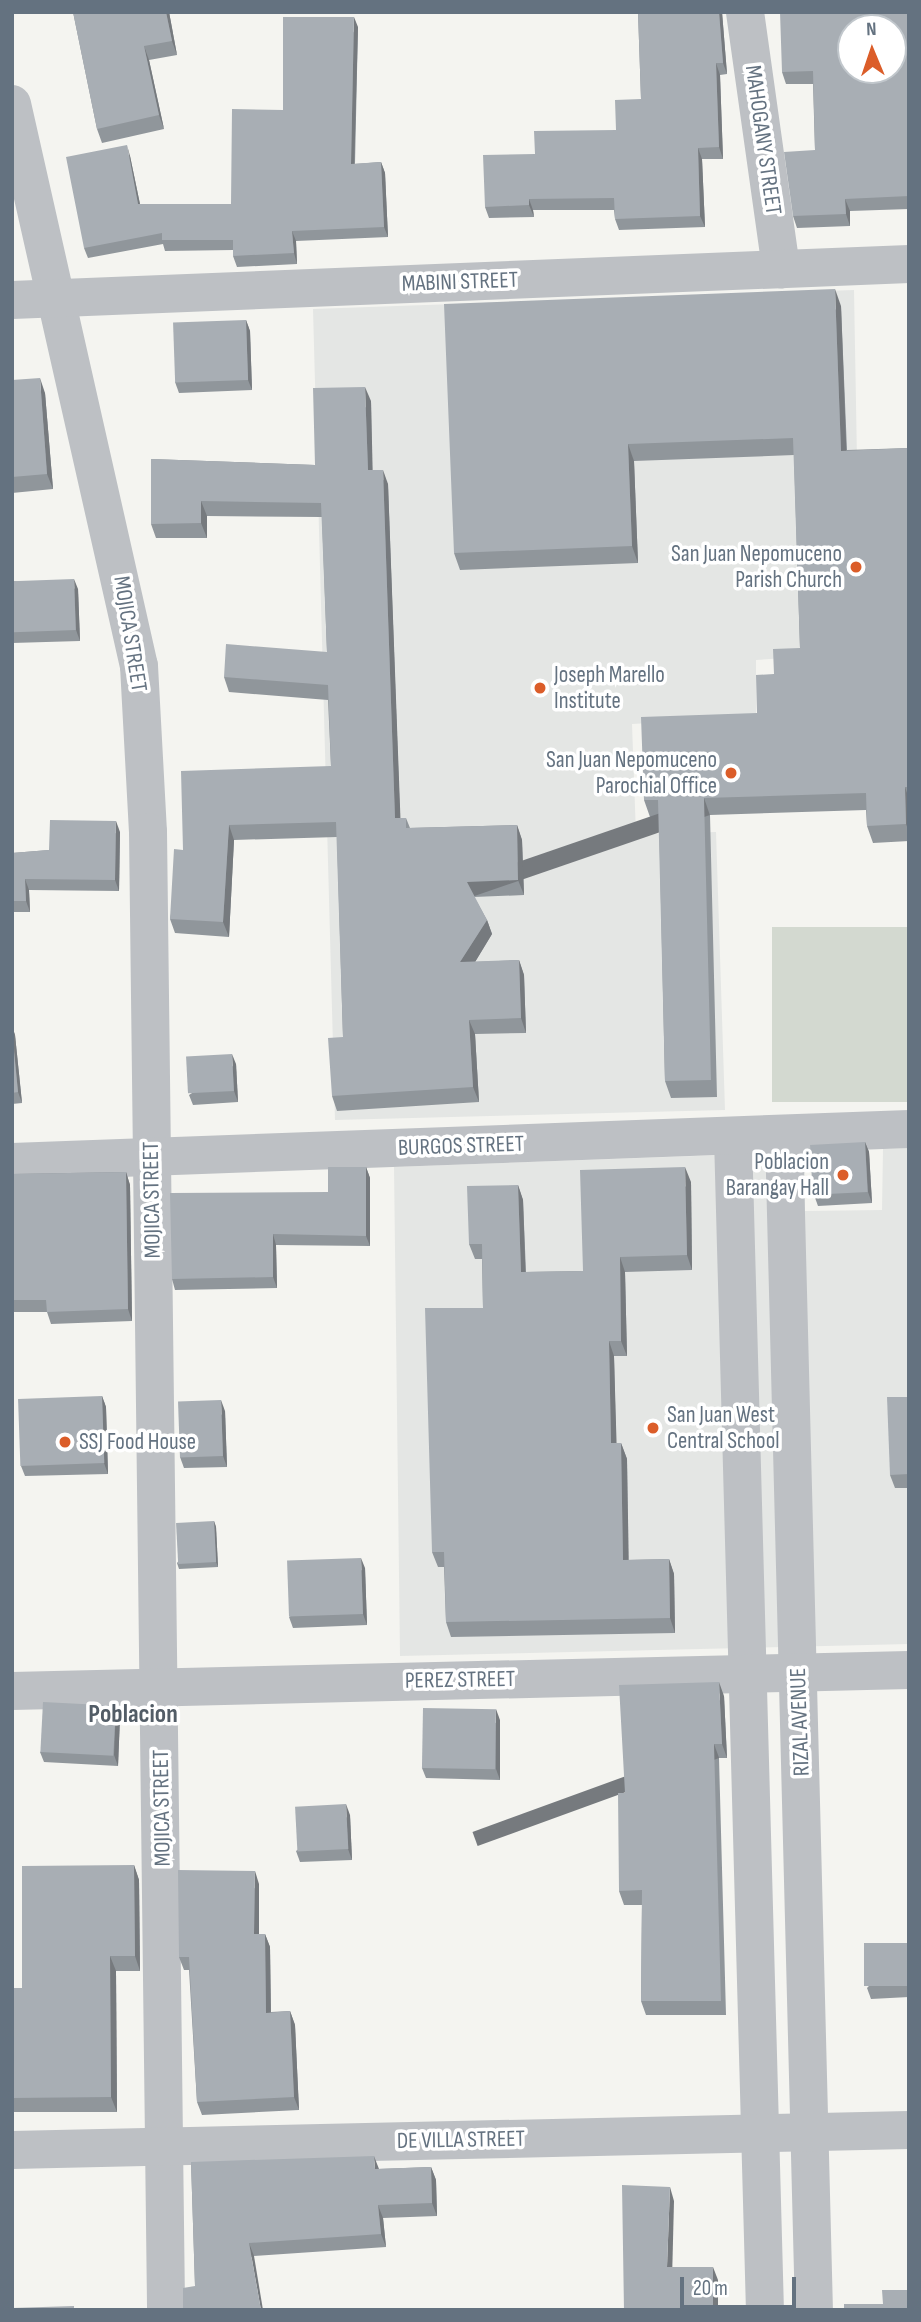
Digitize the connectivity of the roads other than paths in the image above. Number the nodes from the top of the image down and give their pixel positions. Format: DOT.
graph roads {
  1 [pos="745,12"];
  2 [pos="12,104"];
  3 [pos="909,264"];
  4 [pos="781,269"];
  5 [pos="57,298"];
  6 [pos="12,300"];
  7 [pos="909,1129"];
  8 [pos="783,1135"];
  9 [pos="733,1137"];
  10 [pos="152,1156"];
  11 [pos="12,1162"];
  12 [pos="791,1406"];
  13 [pos="741,1408"];
  14 [pos="909,1670"];
  15 [pos="799,1672"];
  16 [pos="748,1674"];
  17 [pos="161,1687"];
  18 [pos="12,1690"];
  19 [pos="909,2130"];
  20 [pos="811,2131"];
  21 [pos="761,2133"];
  22 [pos="165,2146"];
  23 [pos="12,2150"];
  24 [pos="166,2310"];
  25 [pos="765,2310"];
  26 [pos="814,2310"];
  1 -- 4 [label="street, MAHOGANY STREET"];
  2 -- 5 [label="street, MOJICA STREET"];
  3 -- 4 [label="street, MABINI STREET"];
  4 -- 5 [label="street, MABINI STREET"];
  5 -- 6 [label="street, MABINI STREET"];
  5 -- 10 [label="street, MOJICA STREET"];
  7 -- 8 [label="street, BURGOS STREET"];
  8 -- 9 [label="street, BURGOS STREET"];
  8 -- 12 [label="street, RIZAL AVENUE"];
  9 -- 10 [label="street, BURGOS STREET"];
  9 -- 13 [label="street"];
  10 -- 11 [label="street, BURGOS STREET"];
  10 -- 17 [label="street, MOJICA STREET"];
  12 -- 13 [label="street"];
  12 -- 15 [label="street, RIZAL AVENUE"];
  13 -- 16 [label="street"];
  14 -- 15 [label="street, PEREZ STREET"];
  15 -- 16 [label="street, PEREZ STREET"];
  15 -- 20 [label="street, RIZAL AVENUE"];
  16 -- 17 [label="street, PEREZ STREET"];
  16 -- 21 [label="street"];
  17 -- 18 [label="street, PEREZ STREET"];
  17 -- 22 [label="street, MOJICA STREET"];
  19 -- 20 [label="street, DE VILLA STREET"];
  20 -- 21 [label="street, DE VILLA STREET"];
  20 -- 26 [label="street, RIZAL AVENUE"];
  21 -- 22 [label="street, DE VILLA STREET"];
  21 -- 25 [label="street"];
  22 -- 23 [label="street, DE VILLA STREET"];
  22 -- 24 [label="street, MOJICA STREET"];
}
